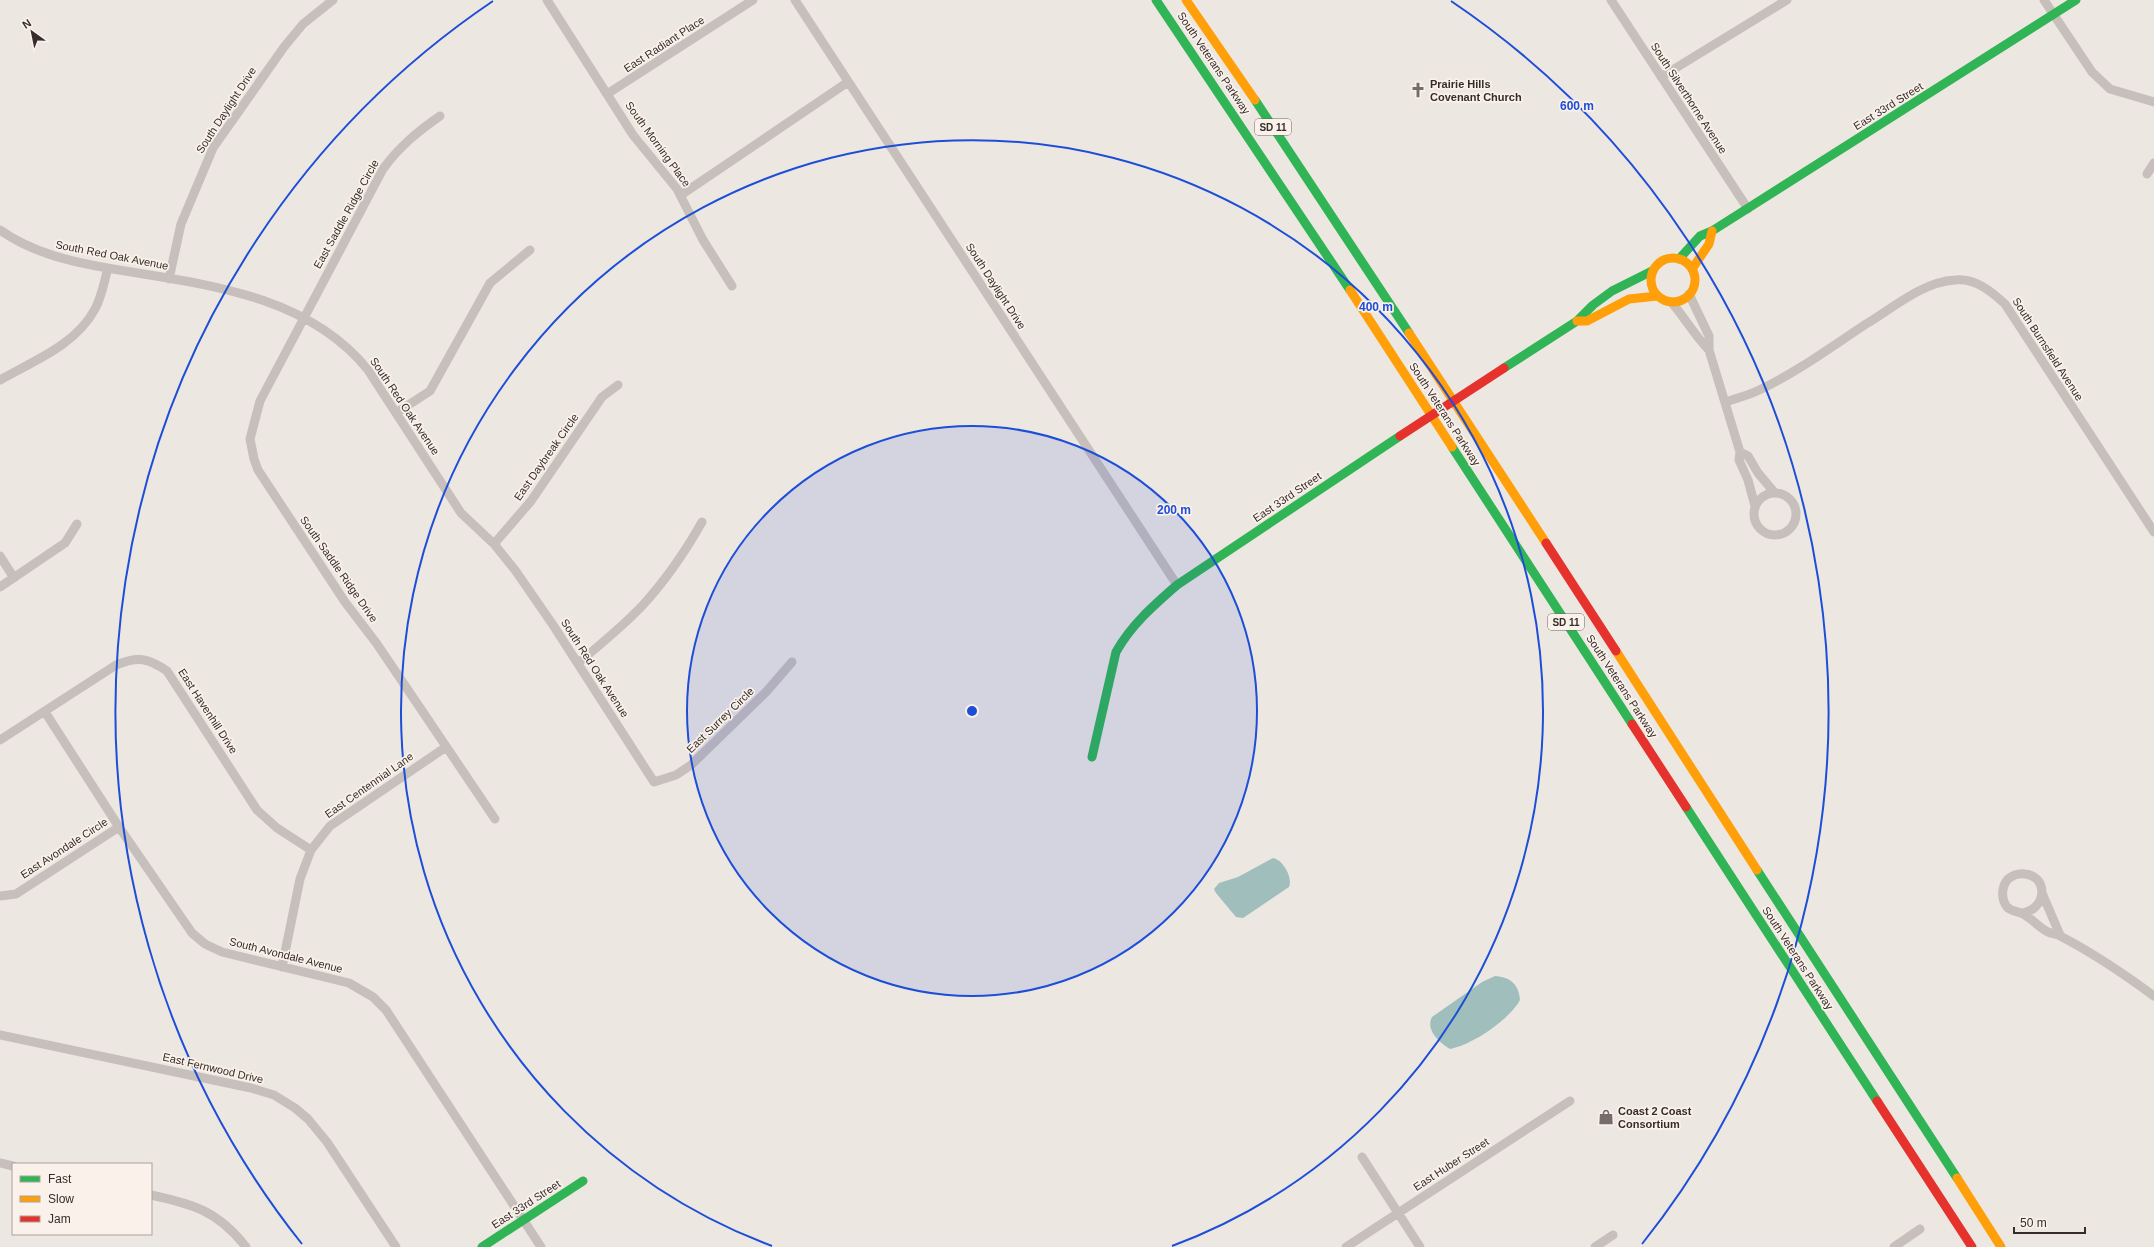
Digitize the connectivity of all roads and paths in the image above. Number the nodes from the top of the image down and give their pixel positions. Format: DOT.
graph roads {
  1 [pos="333,0"];
  2 [pos="547,0"];
  3 [pos="753,0"];
  4 [pos="795,0"];
  5 [pos="1156,0"];
  6 [pos="1186,0"];
  7 [pos="1611,0"];
  8 [pos="1787,0"];
  9 [pos="2044,0"];
  10 [pos="2076,0"];
  11 [pos="2054,15"];
  12 [pos="1661,77"];
  13 [pos="848,82"];
  14 [pos="607,94"];
  15 [pos="2154,102"];
  16 [pos="440,116"];
  17 [pos="2154,163"];
  18 [pos="2147,174"];
  19 [pos="681,195"];
  20 [pos="1748,209"];
  21 [pos="0,230"];
  22 [pos="1712,231"];
  23 [pos="530,250"];
  24 [pos="1679,259"];
  25 [pos="108,268"];
  26 [pos="1692,269"];
  27 [pos="1652,271"];
  28 [pos="170,279"];
  29 [pos="732,286"];
  30 [pos="1689,294"];
  31 [pos="1657,296"];
  32 [pos="1672,303"];
  33 [pos="305,318"];
  34 [pos="1578,321"];
  35 [pos="1709,350"];
  36 [pos="0,380"];
  37 [pos="618,385"];
  38 [pos="1454,401"];
  39 [pos="1726,402"];
  40 [pos="396,413"];
  41 [pos="1431,415"];
  42 [pos="1740,452"];
  43 [pos="1774,492"];
  44 [pos="1755,506"];
  45 [pos="702,522"];
  46 [pos="77,524"];
  47 [pos="2154,532"];
  48 [pos="494,544"];
  49 [pos="0,556"];
  50 [pos="14,578"];
  51 [pos="1177,585"];
  52 [pos="0,587"];
  53 [pos="792,662"];
  54 [pos="578,663"];
  55 [pos="45,712"];
  56 [pos="0,740"];
  57 [pos="446,747"];
  58 [pos="1092,757"];
  59 [pos="654,782"];
  60 [pos="495,819"];
  61 [pos="119,827"];
  62 [pos="311,850"];
  63 [pos="2042,893"];
  64 [pos="0,896"];
  65 [pos="2021,913"];
  66 [pos="2060,935"];
  67 [pos="282,966"];
  68 [pos="2154,996"];
  69 [pos="0,1035"];
  70 [pos="1570,1101"];
  71 [pos="1362,1157"];
  72 [pos="0,1163"];
  73 [pos="12,1166"];
  74 [pos="583,1181"];
  75 [pos="152,1196"];
  76 [pos="1398,1213"];
  77 [pos="524,1220"];
  78 [pos="1920,1229"];
  79 [pos="1613,1235"];
  80 [pos="246,1247"];
  81 [pos="396,1247"];
  82 [pos="482,1247"];
  83 [pos="541,1247"];
  84 [pos="1346,1247"];
  85 [pos="1420,1247"];
  86 [pos="1595,1247"];
  87 [pos="1894,1247"];
  88 [pos="1972,1247"];
  89 [pos="2001,1247"];
  1 -- 28 [label="street, South Daylight Drive"];
  2 -- 14 [label="street, South Morning Place"];
  3 -- 14 [label="street, East Radiant Place"];
  4 -- 13 [label="street, South Daylight Drive"];
  5 -- 41 [label="main road, South Veterans Parkway / SD 11"];
  6 -- 38 [label="main road, South Veterans Parkway / SD 11"];
  7 -- 12 [label="street, South Silverthorne Avenue"];
  8 -- 12 [label="street"];
  9 -- 11 [label="street"];
  10 -- 11 [label="main road, East 33rd Street"];
  11 -- 15 [label="street"];
  11 -- 20 [label="main road, East 33rd Street"];
  12 -- 20 [label="street, South Silverthorne Avenue"];
  13 -- 19 [label="street"];
  13 -- 51 [label="street, South Daylight Drive"];
  14 -- 19 [label="street, South Morning Place"];
  16 -- 33 [label="street, East Saddle Ridge Circle"];
  17 -- 18 [label="street"];
  19 -- 29 [label="street, South Morning Place"];
  20 -- 22 [label="main road, East 33rd Street"];
  21 -- 25 [label="street, South Red Oak Avenue"];
  22 -- 24 [label="main road, East 33rd Street"];
  22 -- 26 [label="main road"];
  23 -- 40 [label="street"];
  24 -- 26 [label="main road"];
  24 -- 27 [label="main road, East 33rd Street"];
  25 -- 28 [label="street, South Red Oak Avenue"];
  25 -- 36 [label="street"];
  26 -- 30 [label="main road"];
  27 -- 31 [label="main road"];
  27 -- 34 [label="main road, East 33rd Street"];
  28 -- 33 [label="street, South Red Oak Avenue"];
  30 -- 32 [label="main road"];
  30 -- 35 [label="street"];
  31 -- 32 [label="main road"];
  31 -- 34 [label="main road, East 33rd Street"];
  32 -- 35 [label="street"];
  33 -- 40 [label="street, South Red Oak Avenue"];
  33 -- 57 [label="street, South Saddle Ridge Drive"];
  34 -- 38 [label="main road, East 33rd Street"];
  35 -- 39 [label="street"];
  37 -- 48 [label="street, East Daybreak Circle"];
  38 -- 41 [label="main road, East 33rd Street"];
  38 -- 89 [label="main road, South Veterans Parkway / SD 11"];
  39 -- 42 [label="street"];
  39 -- 47 [label="street, South Burnsfield Avenue"];
  40 -- 48 [label="street, South Red Oak Avenue"];
  41 -- 51 [label="main road, East 33rd Street"];
  41 -- 88 [label="main road, South Veterans Parkway / SD 11"];
  42 -- 43 [label="street"];
  42 -- 44 [label="street"];
  43 -- 44 [label="street"];
  43 -- 44 [label="street"];
  45 -- 54 [label="street"];
  46 -- 50 [label="street"];
  48 -- 54 [label="street, South Red Oak Avenue"];
  49 -- 50 [label="street"];
  50 -- 52 [label="street"];
  51 -- 58 [label="main road, East 33rd Street"];
  53 -- 59 [label="street, East Surrey Circle"];
  54 -- 59 [label="street, South Red Oak Avenue"];
  55 -- 56 [label="street, East Havenhill Drive"];
  55 -- 61 [label="street, South Avondale Avenue"];
  55 -- 62 [label="street, East Havenhill Drive"];
  57 -- 60 [label="street, South Saddle Ridge Drive"];
  57 -- 62 [label="street, East Centennial Lane"];
  61 -- 64 [label="street, East Avondale Circle"];
  61 -- 67 [label="street, South Avondale Avenue"];
  62 -- 67 [label="street, East Centennial Lane"];
  63 -- 65 [label="street"];
  63 -- 65 [label="street"];
  63 -- 66 [label="street"];
  65 -- 66 [label="street"];
  66 -- 68 [label="street"];
  67 -- 77 [label="street, South Avondale Avenue"];
  69 -- 81 [label="street, East Fernwood Drive"];
  70 -- 76 [label="street, East Huber Street"];
  71 -- 76 [label="street"];
  72 -- 73 [label="street"];
  74 -- 77 [label="main road, East 33rd Street"];
  75 -- 80 [label="street"];
  76 -- 84 [label="street, East Huber Street"];
  76 -- 85 [label="street"];
  77 -- 82 [label="main road, East 33rd Street"];
  77 -- 83 [label="street, South Avondale Avenue"];
  78 -- 87 [label="street"];
  79 -- 86 [label="street"];
}
